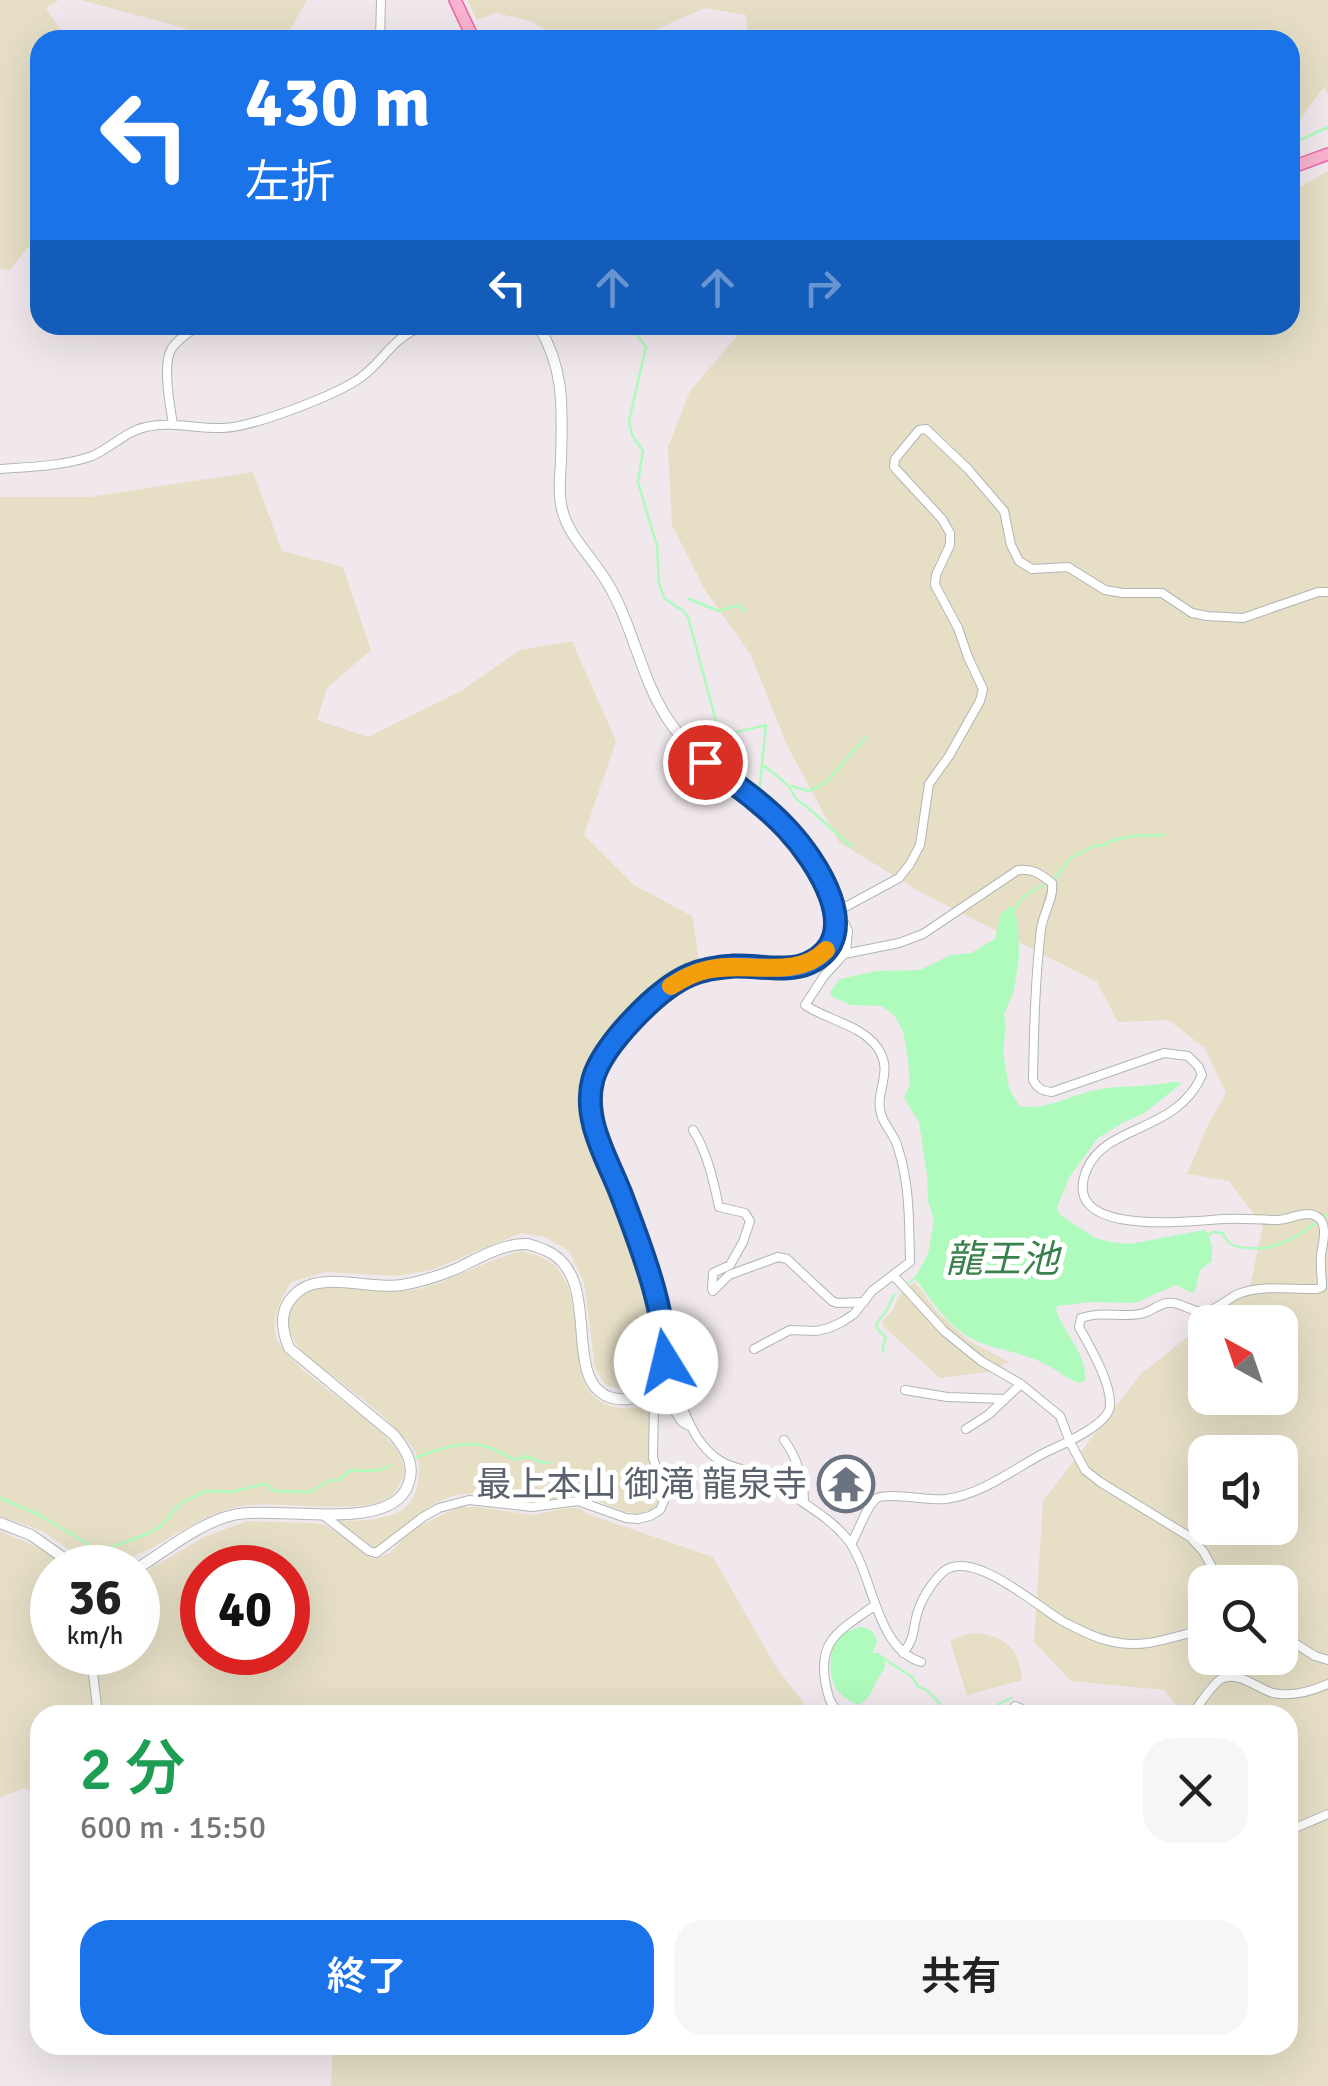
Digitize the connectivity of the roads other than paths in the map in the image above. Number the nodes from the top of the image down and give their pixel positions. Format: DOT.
graph roads {
  1 [pos="380,0"];
  2 [pos="455,0"];
  3 [pos="380,30"];
  4 [pos="469,30"];
  5 [pos="1328,154"];
  6 [pos="1300,164"];
  7 [pos="187,335"];
  8 [pos="404,335"];
  9 [pos="543,335"];
  10 [pos="173,424"];
  11 [pos="0,469"];
  12 [pos="1328,592"];
  13 [pos="836,915"];
  14 [pos="844,954"];
  15 [pos="693,1130"];
  16 [pos="894,1276"];
  17 [pos="864,1302"];
  18 [pos="754,1350"];
  19 [pos="663,1379"];
  20 [pos="1021,1384"];
  21 [pos="906,1390"];
  22 [pos="1004,1399"];
  23 [pos="689,1426"];
  24 [pos="966,1429"];
  25 [pos="784,1440"];
  26 [pos="1070,1442"];
  27 [pos="804,1502"];
  28 [pos="323,1515"];
  29 [pos="0,1524"];
  30 [pos="851,1544"];
  31 [pos="45,1545"];
  32 [pos="160,1554"];
  33 [pos="1210,1565"];
  34 [pos="875,1605"];
  35 [pos="1188,1633"];
  36 [pos="1298,1645"];
  37 [pos="903,1653"];
  38 [pos="1328,1660"];
  39 [pos="921,1662"];
  40 [pos="93,1675"];
  41 [pos="1328,1684"];
  42 [pos="97,1705"];
  43 [pos="831,1705"];
  44 [pos="1199,1705"];
  45 [pos="1328,1814"];
  46 [pos="1298,1827"];
  1 -- 3 [label="street"];
  2 -- 4 [label="main road"];
  5 -- 6 [label="main road"];
  7 -- 10 [label="street"];
  8 -- 10 [label="street"];
  9 -- 13 [label="street"];
  10 -- 11 [label="street"];
  12 -- 13 [label="street"];
  13 -- 14 [label="street"];
  13 -- 19 [label="street"];
  14 -- 16 [label="street"];
  14 -- 26 [label="street"];
  15 -- 17 [label="street"];
  16 -- 17 [label="street"];
  16 -- 20 [label="street"];
  17 -- 18 [label="street"];
  19 -- 23 [label="street"];
  19 -- 28 [label="street"];
  20 -- 22 [label="street"];
  20 -- 26 [label="street"];
  21 -- 22 [label="street"];
  22 -- 24 [label="street"];
  23 -- 27 [label="street"];
  23 -- 28 [label="street"];
  25 -- 27 [label="street"];
  26 -- 30 [label="street"];
  26 -- 33 [label="street"];
  27 -- 30 [label="street"];
  28 -- 32 [label="street"];
  29 -- 31 [label="street"];
  30 -- 34 [label="street"];
  34 -- 37 [label="street"];
  34 -- 43 [label="street"];
  35 -- 37 [label="street"];
  36 -- 38 [label="street"];
  37 -- 39 [label="street"];
  40 -- 42 [label="street"];
  41 -- 44 [label="street"];
  45 -- 46 [label="street"];
}
